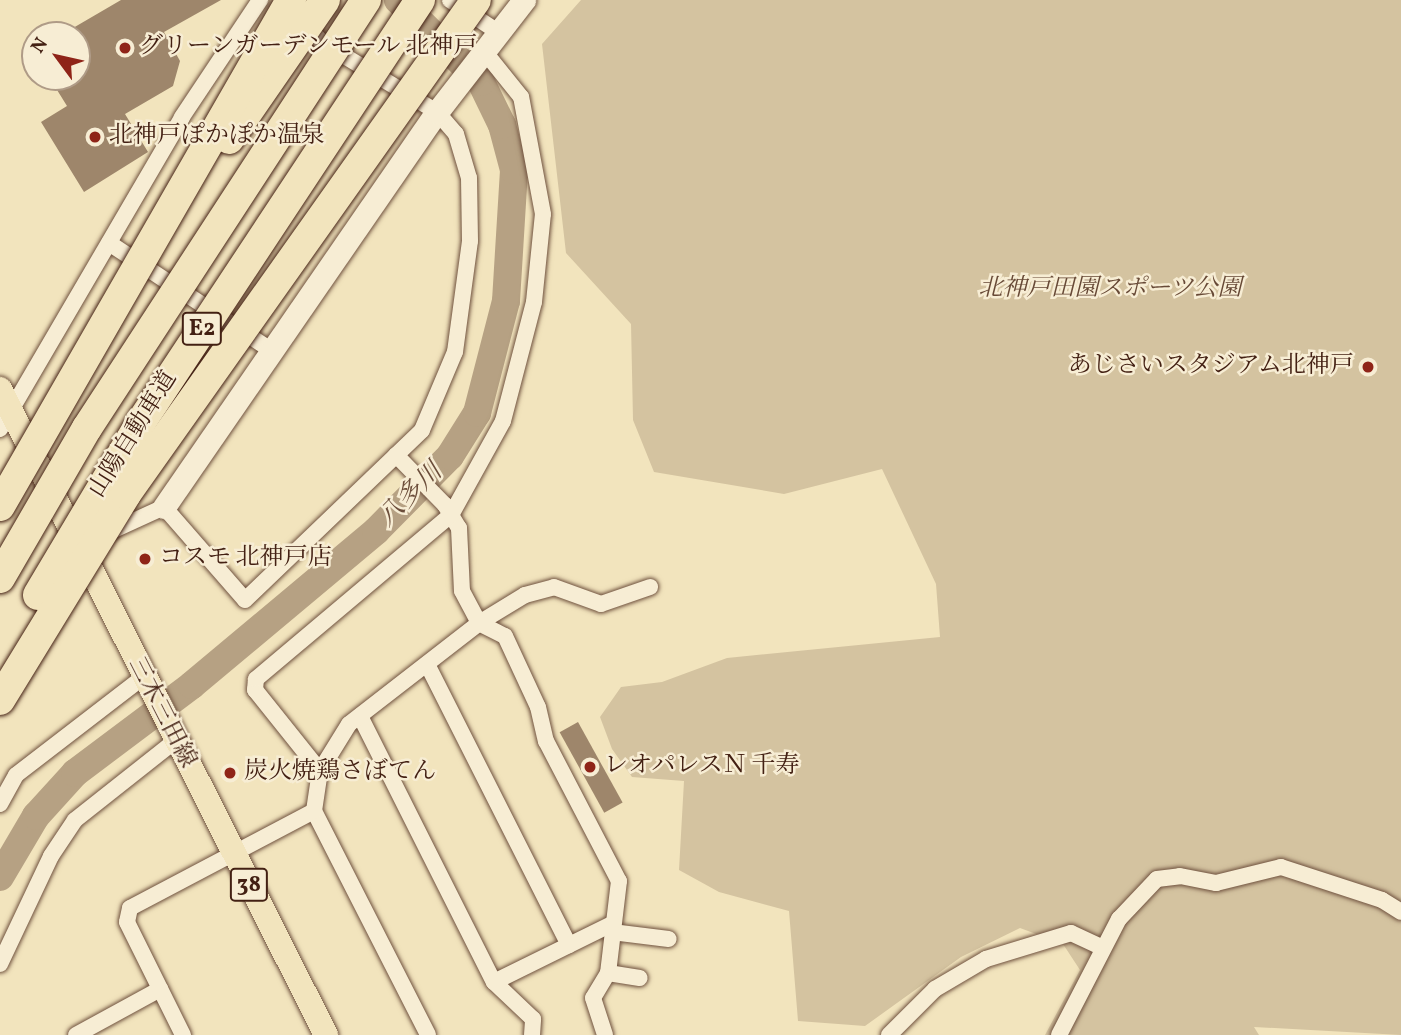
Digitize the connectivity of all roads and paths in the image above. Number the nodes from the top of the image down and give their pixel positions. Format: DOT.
graph roads {
  1 [pos="260,0"];
  2 [pos="280,0"];
  3 [pos="291,0"];
  4 [pos="325,0"];
  5 [pos="366,0"];
  6 [pos="420,0"];
  7 [pos="450,0"];
  8 [pos="477,0"];
  9 [pos="524,0"];
  10 [pos="498,32"];
  11 [pos="484,51"];
  12 [pos="437,112"];
  13 [pos="109,243"];
  14 [pos="272,351"];
  15 [pos="58,404"];
  16 [pos="3,409"];
  17 [pos="400,459"];
  18 [pos="0,506"];
  19 [pos="164,507"];
  20 [pos="448,510"];
  21 [pos="83,544"];
  22 [pos="0,578"];
  23 [pos="650,587"];
  24 [pos="479,623"];
  25 [pos="427,664"];
  26 [pos="0,668"];
  27 [pos="144,681"];
  28 [pos="0,700"];
  29 [pos="360,716"];
  30 [pos="174,738"];
  31 [pos="320,771"];
  32 [pos="0,804"];
  33 [pos="314,811"];
  34 [pos="232,852"];
  35 [pos="1401,912"];
  36 [pos="612,928"];
  37 [pos="669,939"];
  38 [pos="569,945"];
  39 [pos="1103,948"];
  40 [pos="0,964"];
  41 [pos="608,972"];
  42 [pos="640,978"];
  43 [pos="494,982"];
  44 [pos="160,989"];
  45 [pos="76,1035"];
  46 [pos="183,1035"];
  47 [pos="326,1035"];
  48 [pos="428,1035"];
  49 [pos="532,1035"];
  50 [pos="605,1035"];
  51 [pos="890,1035"];
  52 [pos="1059,1035"];
  1 -- 13 [label="street"];
  2 -- 12 [label="street"];
  3 -- 15 [label="highway, bridge"];
  4 -- 15 [label="highway, bridge"];
  5 -- 22 [label="highway, 山陽自動車道 / E2, bridge"];
  6 -- 26 [label="highway, 山陽自動車道 / E2, bridge"];
  7 -- 10 [label="street"];
  8 -- 28 [label="highway, bridge"];
  9 -- 10 [label="street"];
  10 -- 11 [label="street"];
  11 -- 12 [label="street"];
  11 -- 20 [label="street"];
  12 -- 14 [label="street"];
  12 -- 17 [label="street"];
  13 -- 14 [label="street"];
  13 -- 16 [label="street"];
  14 -- 19 [label="street"];
  15 -- 18 [label="highway, bridge"];
  16 -- 21 [label="main road, 三木三田線 / 38"];
  17 -- 19 [label="street"];
  17 -- 20 [label="street"];
  19 -- 21 [label="street"];
  20 -- 24 [label="street"];
  20 -- 31 [label="street"];
  21 -- 27 [label="main road, 三木三田線 / 38"];
  23 -- 24 [label="street"];
  24 -- 25 [label="street"];
  24 -- 36 [label="street"];
  25 -- 29 [label="street"];
  25 -- 38 [label="street"];
  27 -- 30 [label="main road, 三木三田線 / 38"];
  27 -- 32 [label="street"];
  29 -- 31 [label="street"];
  29 -- 43 [label="street"];
  30 -- 34 [label="main road, 三木三田線 / 38"];
  30 -- 40 [label="street"];
  31 -- 33 [label="street"];
  33 -- 34 [label="street"];
  33 -- 48 [label="street"];
  34 -- 44 [label="street"];
  34 -- 47 [label="main road, 三木三田線 / 38"];
  35 -- 39 [label="street"];
  36 -- 37 [label="street"];
  36 -- 38 [label="street"];
  36 -- 41 [label="street"];
  38 -- 43 [label="street"];
  39 -- 51 [label="street"];
  39 -- 52 [label="street"];
  41 -- 42 [label="street"];
  41 -- 50 [label="street"];
  43 -- 49 [label="street"];
  44 -- 45 [label="street"];
  44 -- 46 [label="street"];
}
